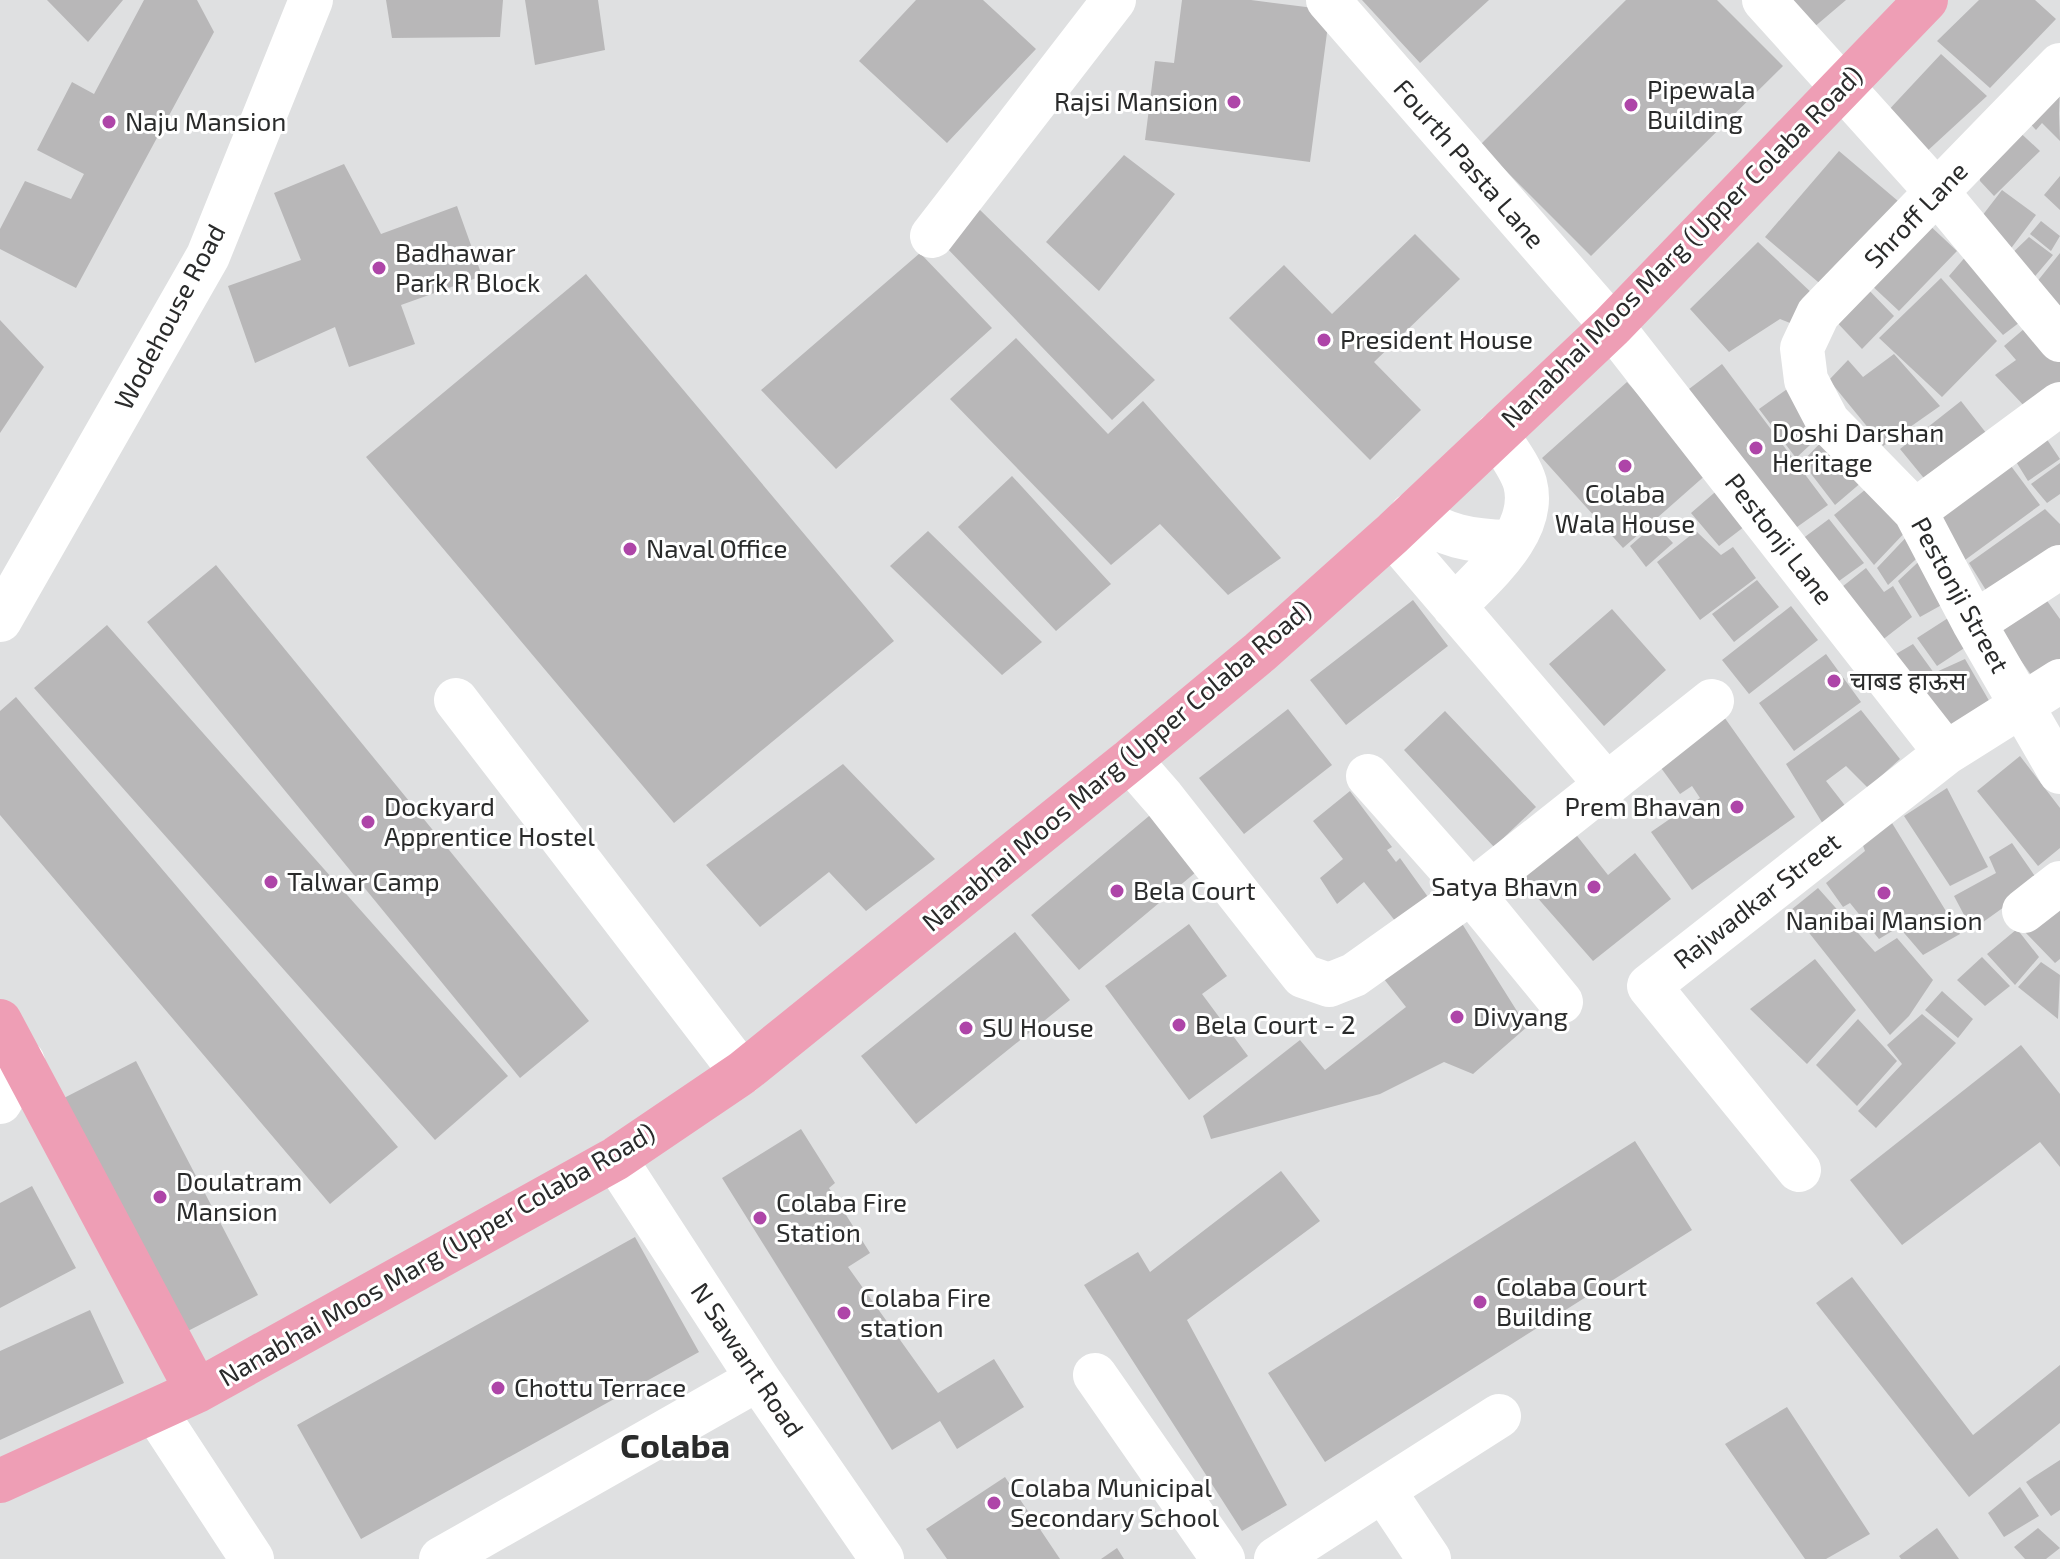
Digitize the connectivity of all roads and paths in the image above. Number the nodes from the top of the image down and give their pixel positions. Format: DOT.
graph roads {
  1 [pos="311,0"];
  2 [pos="1114,0"];
  3 [pos="1328,0"];
  4 [pos="1764,0"];
  5 [pos="1926,0"];
  6 [pos="2060,65"];
  7 [pos="1843,85"];
  8 [pos="1937,192"];
  9 [pos="932,236"];
  10 [pos="1612,326"];
  11 [pos="2060,340"];
  12 [pos="1806,380"];
  13 [pos="2060,404"];
  14 [pos="1497,434"];
  15 [pos="1915,511"];
  16 [pos="1402,524"];
  17 [pos="1509,542"];
  18 [pos="2060,567"];
  19 [pos="1454,607"];
  20 [pos="0,620"];
  21 [pos="1974,623"];
  22 [pos="2060,681"];
  23 [pos="456,700"];
  24 [pos="1712,701"];
  25 [pos="2020,703"];
  26 [pos="1946,753"];
  27 [pos="1130,760"];
  28 [pos="2060,772"];
  29 [pos="1368,776"];
  30 [pos="1607,785"];
  31 [pos="2060,883"];
  32 [pos="1471,892"];
  33 [pos="2024,911"];
  34 [pos="1561,1002"];
  35 [pos="0,1021"];
  36 [pos="23,1062"];
  37 [pos="742,1073"];
  38 [pos="0,1102"];
  39 [pos="615,1159"];
  40 [pos="1799,1170"];
  41 [pos="1095,1375"];
  42 [pos="758,1379"];
  43 [pos="197,1391"];
  44 [pos="155,1411"];
  45 [pos="1499,1416"];
  46 [pos="0,1481"];
  47 [pos="1383,1490"];
  48 [pos="252,1559"];
  49 [pos="441,1559"];
  50 [pos="882,1559"];
  51 [pos="1223,1559"];
  52 [pos="1276,1559"];
  53 [pos="1429,1559"];
  1 -- 20 [label="street, Wodehouse Road"];
  2 -- 9 [label="street"];
  3 -- 10 [label="street, Fourth Pasta Lane"];
  4 -- 7 [label="street"];
  5 -- 7 [label="main road, Nanabhai Moos Marg (Upper Colaba Road)"];
  6 -- 8 [label="street, Shroff Lane"];
  7 -- 8 [label="street"];
  7 -- 10 [label="main road, Nanabhai Moos Marg (Upper Colaba Road)"];
  8 -- 11 [label="street"];
  8 -- 12 [label="street, Shroff Lane"];
  10 -- 14 [label="main road, Nanabhai Moos Marg (Upper Colaba Road)"];
  10 -- 26 [label="street, Pestonji Lane"];
  12 -- 15 [label="street, Pestonji Street"];
  13 -- 15 [label="street"];
  14 -- 16 [label="main road, Nanabhai Moos Marg (Upper Colaba Road)"];
  14 -- 17 [label="street"];
  15 -- 21 [label="street, Pestonji Street"];
  16 -- 17 [label="street"];
  16 -- 19 [label="street"];
  16 -- 27 [label="main road, Nanabhai Moos Marg (Upper Colaba Road)"];
  17 -- 19 [label="street"];
  18 -- 21 [label="street"];
  19 -- 30 [label="street"];
  21 -- 25 [label="street, Pestonji Street"];
  22 -- 25 [label="street, Rajwadkar Street"];
  23 -- 37 [label="street"];
  24 -- 30 [label="street"];
  25 -- 26 [label="street, Rajwadkar Street"];
  25 -- 28 [label="street, Pestonji Street"];
  26 -- 40 [label="street, Rajwadkar Street"];
  27 -- 32 [label="street"];
  27 -- 37 [label="main road, Nanabhai Moos Marg (Upper Colaba Road)"];
  29 -- 32 [label="street"];
  30 -- 32 [label="street"];
  31 -- 33 [label="street"];
  32 -- 34 [label="street"];
  35 -- 36 [label="main road"];
  36 -- 38 [label="street"];
  36 -- 43 [label="main road"];
  37 -- 39 [label="main road, Nanabhai Moos Marg (Upper Colaba Road)"];
  39 -- 42 [label="street, N Sawant Road"];
  39 -- 43 [label="main road, Nanabhai Moos Marg (Upper Colaba Road)"];
  41 -- 51 [label="street"];
  42 -- 49 [label="street"];
  42 -- 50 [label="street, N Sawant Road"];
  43 -- 44 [label="main road, Nanabhai Moos Marg (Upper Colaba Road)"];
  44 -- 46 [label="main road, Nanabhai Moos Marg (Upper Colaba Road)"];
  44 -- 48 [label="street"];
  45 -- 47 [label="street"];
  47 -- 52 [label="street"];
  47 -- 53 [label="street"];
}
